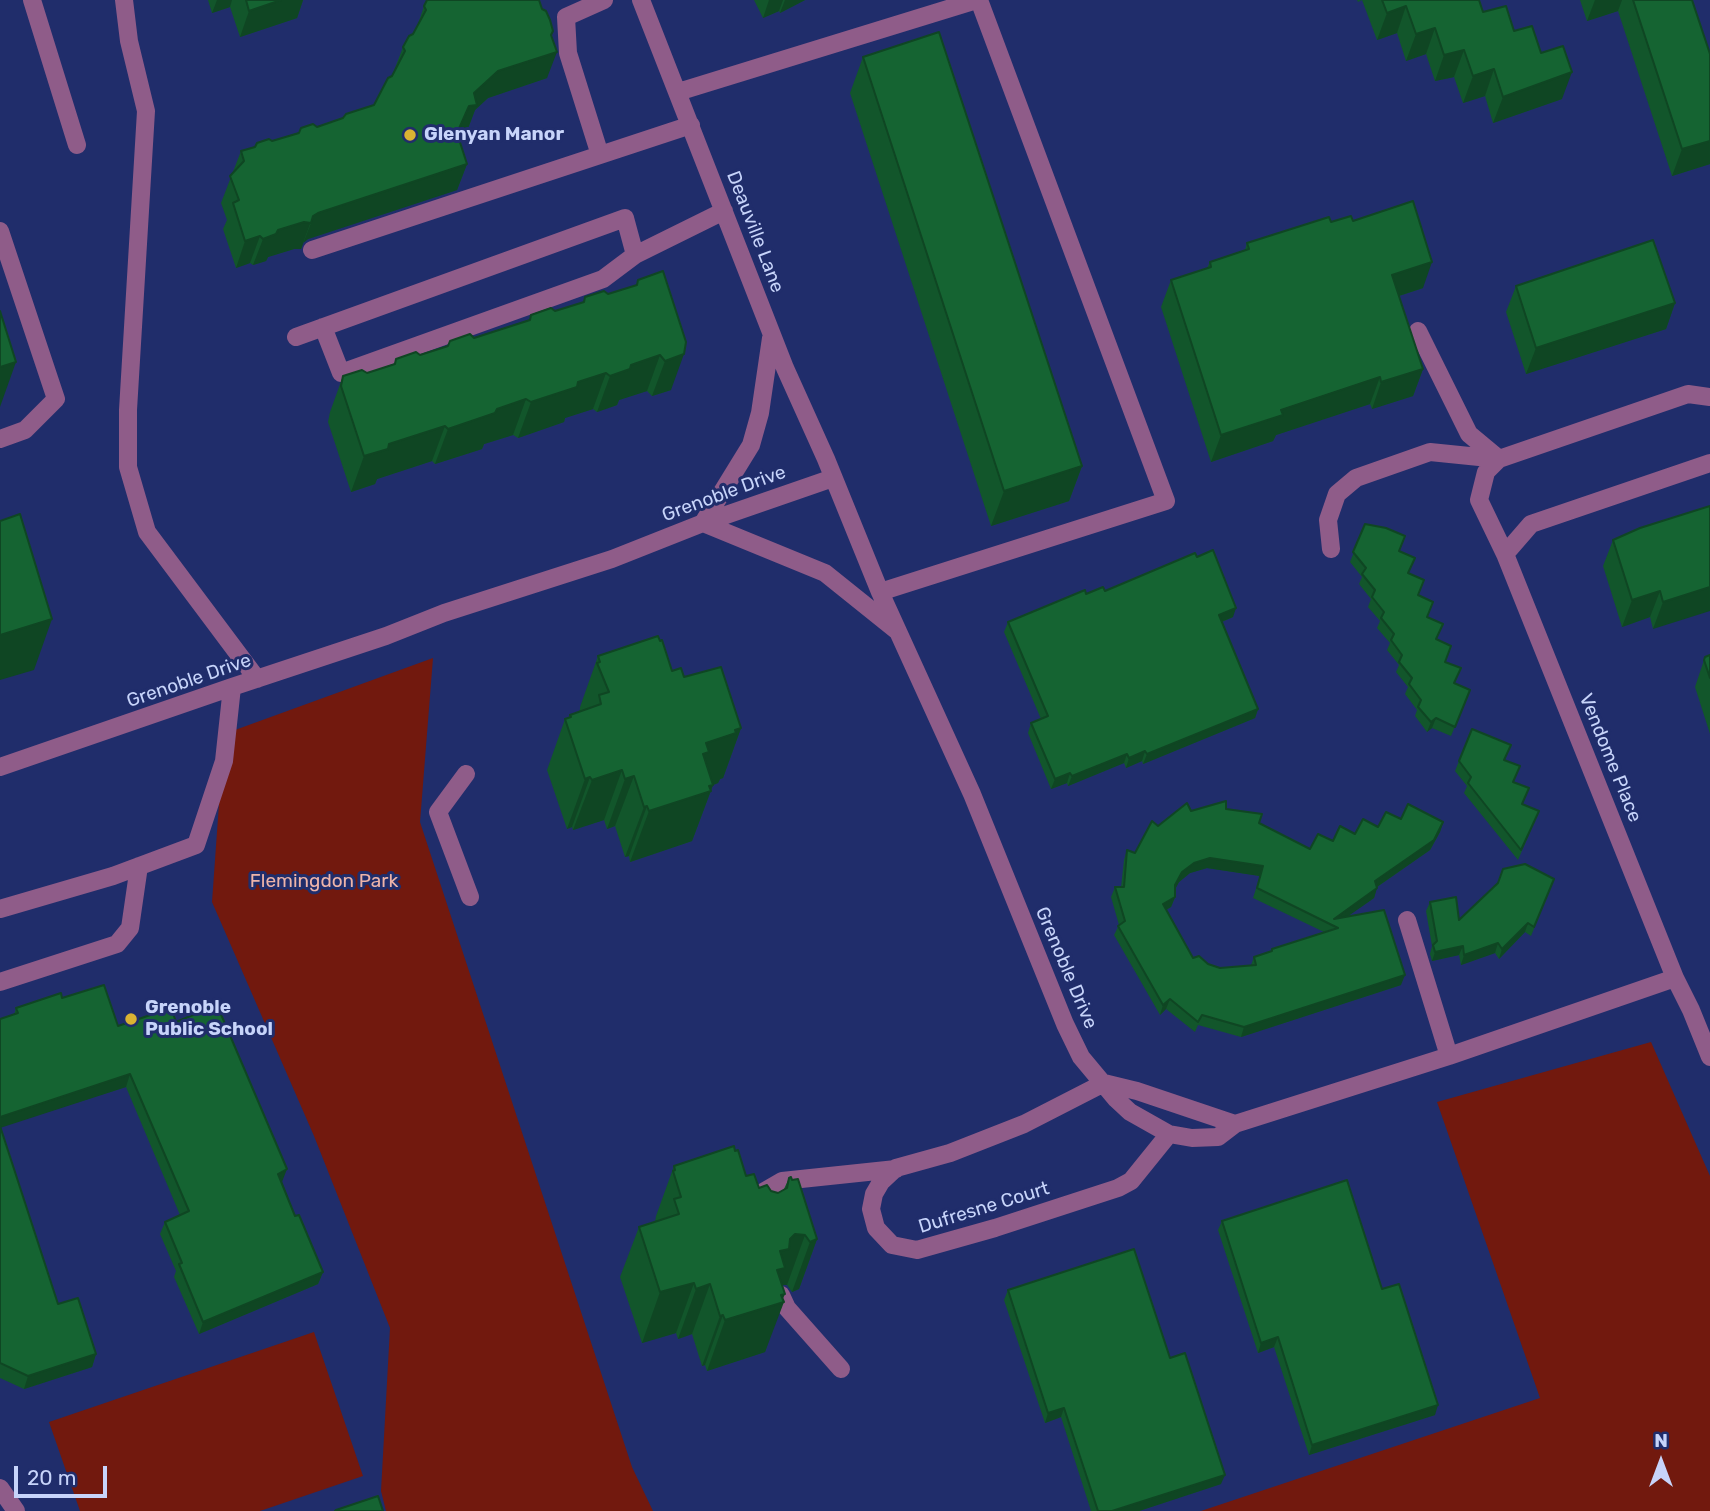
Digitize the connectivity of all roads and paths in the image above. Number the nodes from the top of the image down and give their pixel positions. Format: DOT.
graph roads {
  1 [pos="32,0"];
  2 [pos="124,0"];
  3 [pos="604,0"];
  4 [pos="641,0"];
  5 [pos="978,0"];
  6 [pos="678,92"];
  7 [pos="691,125"];
  8 [pos="77,145"];
  9 [pos="600,155"];
  10 [pos="724,211"];
  11 [pos="0,231"];
  12 [pos="312,250"];
  13 [pos="635,256"];
  14 [pos="323,327"];
  15 [pos="1418,331"];
  16 [pos="772,334"];
  17 [pos="296,337"];
  18 [pos="1710,397"];
  19 [pos="0,439"];
  20 [pos="1499,459"];
  21 [pos="1710,463"];
  22 [pos="833,478"];
  23 [pos="703,523"];
  24 [pos="1331,549"];
  25 [pos="1506,554"];
  26 [pos="880,592"];
  27 [pos="899,632"];
  28 [pos="257,680"];
  29 [pos="232,687"];
  30 [pos="0,767"];
  31 [pos="466,774"];
  32 [pos="139,866"];
  33 [pos="470,897"];
  34 [pos="0,909"];
  35 [pos="1407,920"];
  36 [pos="1675,978"];
  37 [pos="0,982"];
  38 [pos="1709,1053"];
  39 [pos="1449,1056"];
  40 [pos="1104,1083"];
  41 [pos="1235,1124"];
  42 [pos="1169,1134"];
  43 [pos="896,1168"];
  44 [pos="759,1221"];
  45 [pos="781,1296"];
  46 [pos="841,1369"];
  47 [pos="0,1489"];
  48 [pos="16,1511"];
  1 -- 8 [label="street"];
  2 -- 28 [label="street"];
  3 -- 9 [label="street"];
  4 -- 6 [label="street, Deauville Lane"];
  5 -- 6 [label="street"];
  5 -- 26 [label="street"];
  6 -- 7 [label="street, Deauville Lane"];
  7 -- 9 [label="street"];
  7 -- 10 [label="street, Deauville Lane"];
  9 -- 12 [label="street"];
  10 -- 13 [label="street"];
  10 -- 16 [label="street, Deauville Lane"];
  11 -- 19 [label="street"];
  13 -- 14 [label="street"];
  13 -- 14 [label="street"];
  14 -- 17 [label="street"];
  15 -- 20 [label="street"];
  16 -- 22 [label="street, Deauville Lane"];
  16 -- 23 [label="street"];
  18 -- 20 [label="street"];
  20 -- 24 [label="street"];
  20 -- 25 [label="street, Vendome Place"];
  21 -- 25 [label="street"];
  22 -- 23 [label="street, Grenoble Drive"];
  22 -- 26 [label="street, Grenoble Drive"];
  23 -- 27 [label="street"];
  23 -- 28 [label="street, Grenoble Drive"];
  25 -- 36 [label="street, Vendome Place"];
  26 -- 27 [label="street, Grenoble Drive"];
  27 -- 40 [label="street, Grenoble Drive"];
  28 -- 29 [label="street, Grenoble Drive"];
  29 -- 30 [label="street, Grenoble Drive"];
  29 -- 32 [label="street"];
  31 -- 33 [label="street"];
  32 -- 34 [label="street"];
  32 -- 37 [label="street"];
  35 -- 39 [label="street"];
  36 -- 38 [label="street"];
  36 -- 39 [label="street, Grenoble Drive"];
  39 -- 41 [label="street, Grenoble Drive"];
  40 -- 41 [label="street"];
  40 -- 42 [label="street, Grenoble Drive"];
  40 -- 43 [label="street"];
  41 -- 42 [label="street, Grenoble Drive"];
  42 -- 43 [label="street, Dufresne Court"];
  43 -- 44 [label="street"];
  45 -- 46 [label="street"];
  47 -- 48 [label="street"];
}
